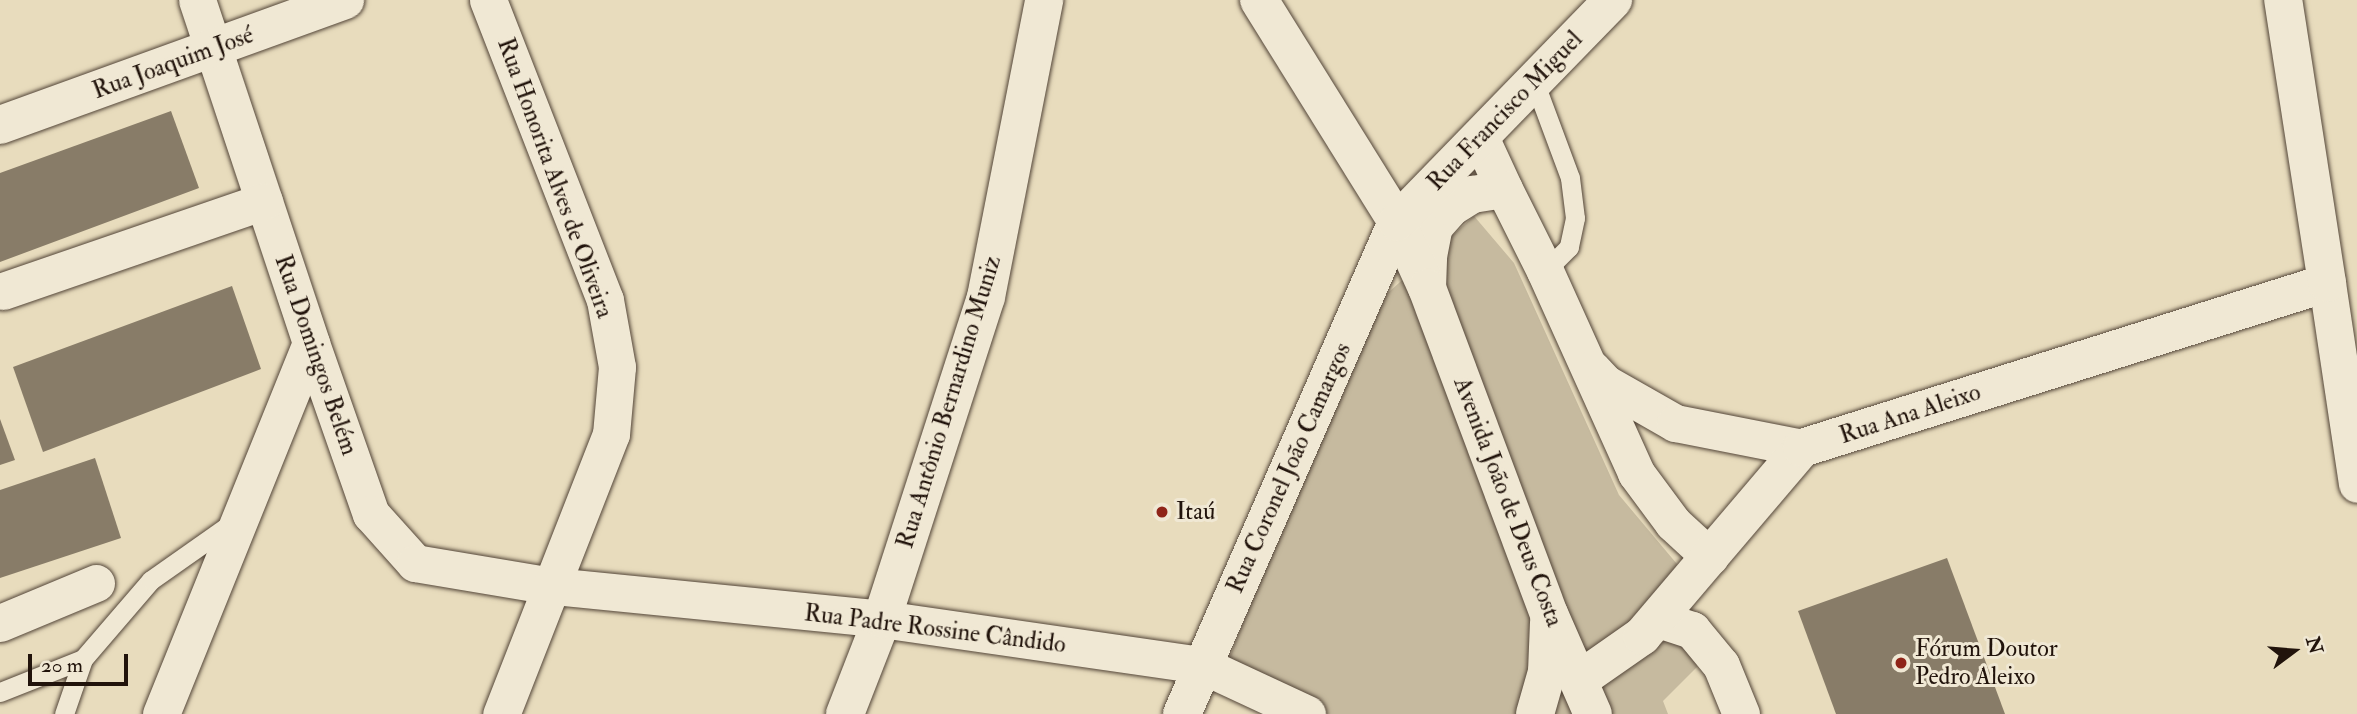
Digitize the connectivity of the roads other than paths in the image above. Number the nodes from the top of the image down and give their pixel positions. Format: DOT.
graph roads {
  1 [pos="197,0"];
  2 [pos="345,0"];
  3 [pos="488,0"];
  4 [pos="1044,0"];
  5 [pos="1259,0"];
  6 [pos="1613,0"];
  7 [pos="2283,0"];
  8 [pos="215,48"];
  9 [pos="1534,81"];
  10 [pos="0,125"];
  11 [pos="1480,137"];
  12 [pos="1504,189"];
  13 [pos="264,201"];
  14 [pos="1397,222"];
  15 [pos="1545,271"];
  16 [pos="2327,283"];
  17 [pos="1427,288"];
  18 [pos="3,290"];
  19 [pos="311,344"];
  20 [pos="1586,363"];
  21 [pos="1802,448"];
  22 [pos="2357,484"];
  23 [pos="240,517"];
  24 [pos="1710,557"];
  25 [pos="96,583"];
  26 [pos="553,586"];
  27 [pos="1549,614"];
  28 [pos="882,619"];
  29 [pos="1658,619"];
  30 [pos="0,623"];
  31 [pos="83,659"];
  32 [pos="1202,665"];
  33 [pos="0,692"];
  34 [pos="1586,697"];
  35 [pos="64,714"];
  36 [pos="161,714"];
  37 [pos="501,714"];
  38 [pos="845,714"];
  39 [pos="1182,714"];
  40 [pos="1307,714"];
  41 [pos="1535,714"];
  42 [pos="1543,714"];
  43 [pos="1741,714"];
  1 -- 8 [label="street, Rua Domingos Belém"];
  2 -- 8 [label="main road, Rua Joaquim José"];
  3 -- 26 [label="street, Rua Honorita Alves de Oliveira"];
  4 -- 28 [label="main road, Rua Antônio Bernardino Muniz"];
  5 -- 14 [label="main road, Avenida João de Deus Costa"];
  6 -- 9 [label="main road, Rua Francisco Miguel"];
  7 -- 16 [label="main road"];
  8 -- 10 [label="main road, Rua Joaquim José"];
  8 -- 13 [label="street, Rua Domingos Belém"];
  9 -- 11 [label="main road, Rua Francisco Miguel"];
  9 -- 15 [label="lane"];
  11 -- 12 [label="street"];
  11 -- 14 [label="main road, Rua Francisco Miguel"];
  12 -- 15 [label="street"];
  12 -- 17 [label="street, Avenida João de Deus Costa"];
  13 -- 18 [label="street"];
  13 -- 19 [label="street, Rua Domingos Belém"];
  14 -- 17 [label="main road, Avenida João de Deus Costa"];
  14 -- 32 [label="main road, Rua Coronel João Camargos"];
  15 -- 20 [label="street"];
  16 -- 21 [label="main road, Rua Ana Aleixo"];
  16 -- 22 [label="street"];
  17 -- 27 [label="main road, Avenida João de Deus Costa"];
  19 -- 23 [label="street"];
  19 -- 26 [label="street, Rua Domingos Belém"];
  20 -- 21 [label="street"];
  20 -- 24 [label="street"];
  21 -- 24 [label="main road"];
  23 -- 31 [label="lane"];
  23 -- 36 [label="street"];
  24 -- 29 [label="main road"];
  25 -- 30 [label="street"];
  26 -- 28 [label="street, Rua Padre Rossine Cândido"];
  26 -- 37 [label="street, Rua Honorita Alves de Oliveira"];
  27 -- 34 [label="main road, Avenida João de Deus Costa"];
  27 -- 41 [label="main road"];
  28 -- 32 [label="street, Rua Padre Rossine Cândido"];
  28 -- 38 [label="main road, Rua Antônio Bernardino Muniz"];
  29 -- 34 [label="main road"];
  29 -- 43 [label="street"];
  31 -- 33 [label="lane"];
  31 -- 35 [label="lane"];
  32 -- 39 [label="main road, Rua Coronel João Camargos"];
  32 -- 40 [label="street, Rua Padre Rossine Cândido"];
  34 -- 42 [label="street"];
}
